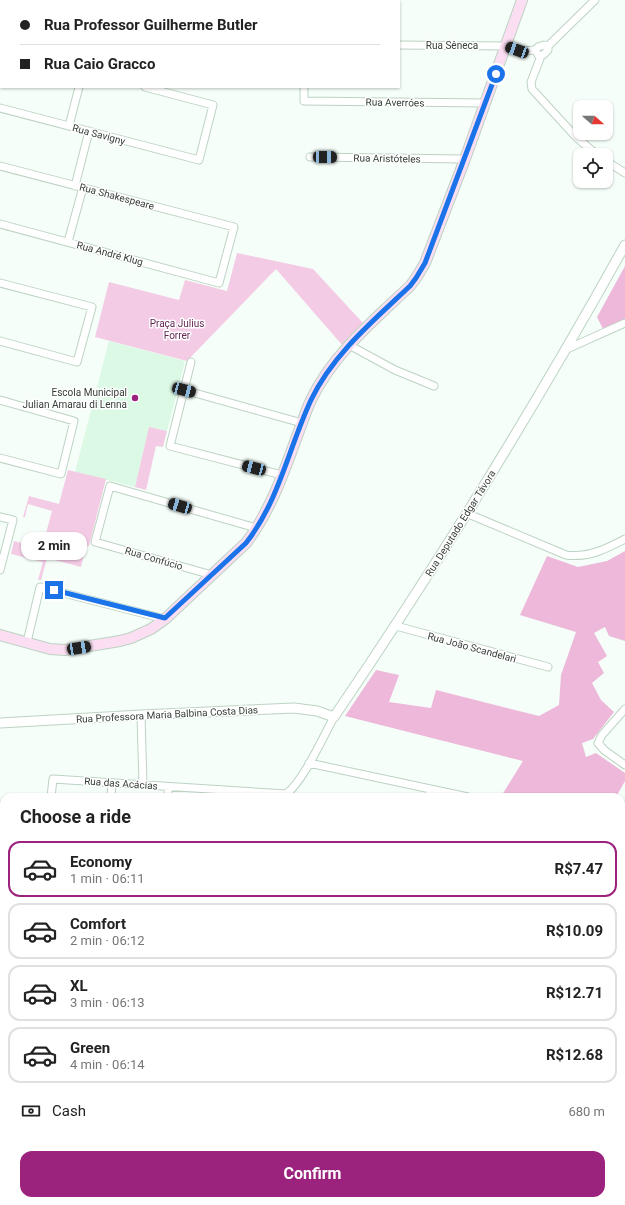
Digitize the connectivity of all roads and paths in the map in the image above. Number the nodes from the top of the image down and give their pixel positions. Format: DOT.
graph roads {
  1 [pos="522,0"];
  2 [pos="595,0"];
  3 [pos="400,45"];
  4 [pos="506,46"];
  5 [pos="548,46"];
  6 [pos="535,50"];
  7 [pos="541,56"];
  8 [pos="78,88"];
  9 [pos="149,88"];
  10 [pos="304,88"];
  11 [pos="486,102"];
  12 [pos="0,108"];
  13 [pos="69,126"];
  14 [pos="89,131"];
  15 [pos="589,148"];
  16 [pos="310,157"];
  17 [pos="465,159"];
  18 [pos="613,165"];
  19 [pos="0,166"];
  20 [pos="625,173"];
  21 [pos="79,187"];
  22 [pos="0,224"];
  23 [pos="68,242"];
  24 [pos="625,245"];
  25 [pos="0,283"];
  26 [pos="219,283"];
  27 [pos="625,323"];
  28 [pos="0,341"];
  29 [pos="349,345"];
  30 [pos="567,348"];
  31 [pos="191,362"];
  32 [pos="434,386"];
  33 [pos="184,390"];
  34 [pos="0,400"];
  35 [pos="302,423"];
  36 [pos="0,458"];
  37 [pos="282,475"];
  38 [pos="466,513"];
  39 [pos="0,517"];
  40 [pos="256,528"];
  41 [pos="625,539"];
  42 [pos="0,570"];
  43 [pos="212,575"];
  44 [pos="165,618"];
  45 [pos="396,626"];
  46 [pos="0,635"];
  47 [pos="27,642"];
  48 [pos="548,667"];
  49 [pos="625,709"];
  50 [pos="141,715"];
  51 [pos="334,717"];
  52 [pos="0,723"];
  53 [pos="309,763"];
  54 [pos="625,765"];
  55 [pos="112,783"];
  56 [pos="143,785"];
  57 [pos="168,786"];
  58 [pos="430,789"];
  59 [pos="51,793"];
  60 [pos="111,793"];
  61 [pos="168,793"];
  62 [pos="219,793"];
  63 [pos="288,793"];
  64 [pos="430,793"];
  65 [pos="449,793"];
  1 -- 4 [label="main road"];
  2 -- 5 [label="street"];
  3 -- 4 [label="street, Rua Sêneca"];
  4 -- 6 [label="street, Rua Sêneca"];
  4 -- 11 [label="main road"];
  5 -- 6 [label="street"];
  5 -- 7 [label="street"];
  6 -- 7 [label="street"];
  7 -- 15 [label="street"];
  8 -- 13 [label="street"];
  9 -- 14 [label="street, Rua Savigny"];
  10 -- 11 [label="street, Rua Averróes"];
  11 -- 17 [label="main road"];
  12 -- 13 [label="street, Rua Savigny"];
  13 -- 14 [label="street, Rua Savigny"];
  14 -- 21 [label="street"];
  16 -- 17 [label="street, Rua Aristóteles"];
  17 -- 29 [label="main road"];
  18 -- 20 [label="street"];
  19 -- 21 [label="street, Rua Shakespeare"];
  21 -- 23 [label="street"];
  21 -- 26 [label="street, Rua Shakespeare"];
  22 -- 23 [label="street, Rua André Klug"];
  23 -- 26 [label="street, Rua André Klug"];
  24 -- 30 [label="street, Rua Deputado Edgar Távora"];
  25 -- 28 [label="street"];
  27 -- 30 [label="street"];
  29 -- 32 [label="street"];
  29 -- 35 [label="main road"];
  30 -- 38 [label="street, Rua Deputado Edgar Távora"];
  31 -- 33 [label="street"];
  33 -- 35 [label="street"];
  33 -- 37 [label="street"];
  34 -- 36 [label="street"];
  35 -- 37 [label="main road"];
  37 -- 40 [label="main road"];
  38 -- 41 [label="street"];
  38 -- 45 [label="street, Rua Deputado Edgar Távora"];
  39 -- 42 [label="street"];
  40 -- 43 [label="main road"];
  40 -- 43 [label="street, Rua Confúcio"];
  43 -- 44 [label="main road"];
  44 -- 47 [label="main road"];
  44 -- 47 [label="street"];
  45 -- 48 [label="street, Rua João Scandelari"];
  45 -- 51 [label="street, Rua Deputado Edgar Távora"];
  46 -- 47 [label="main road"];
  49 -- 54 [label="street"];
  50 -- 51 [label="street, Rua Professora Maria Balbina Costa Dias"];
  50 -- 52 [label="street, Rua Professora Maria Balbina Costa Dias"];
  50 -- 56 [label="street"];
  51 -- 53 [label="street, Rua Deputado Edgar Távora"];
  53 -- 58 [label="street"];
  53 -- 63 [label="street, Rua Deputado Edgar Távora"];
  55 -- 56 [label="street, Rua das Acácias"];
  55 -- 59 [label="street, Rua das Acácias"];
  55 -- 60 [label="street"];
  56 -- 57 [label="street, Rua das Acácias"];
  57 -- 61 [label="street"];
  57 -- 62 [label="street, Rua das Acácias"];
  58 -- 64 [label="street"];
  58 -- 65 [label="street"];
}
